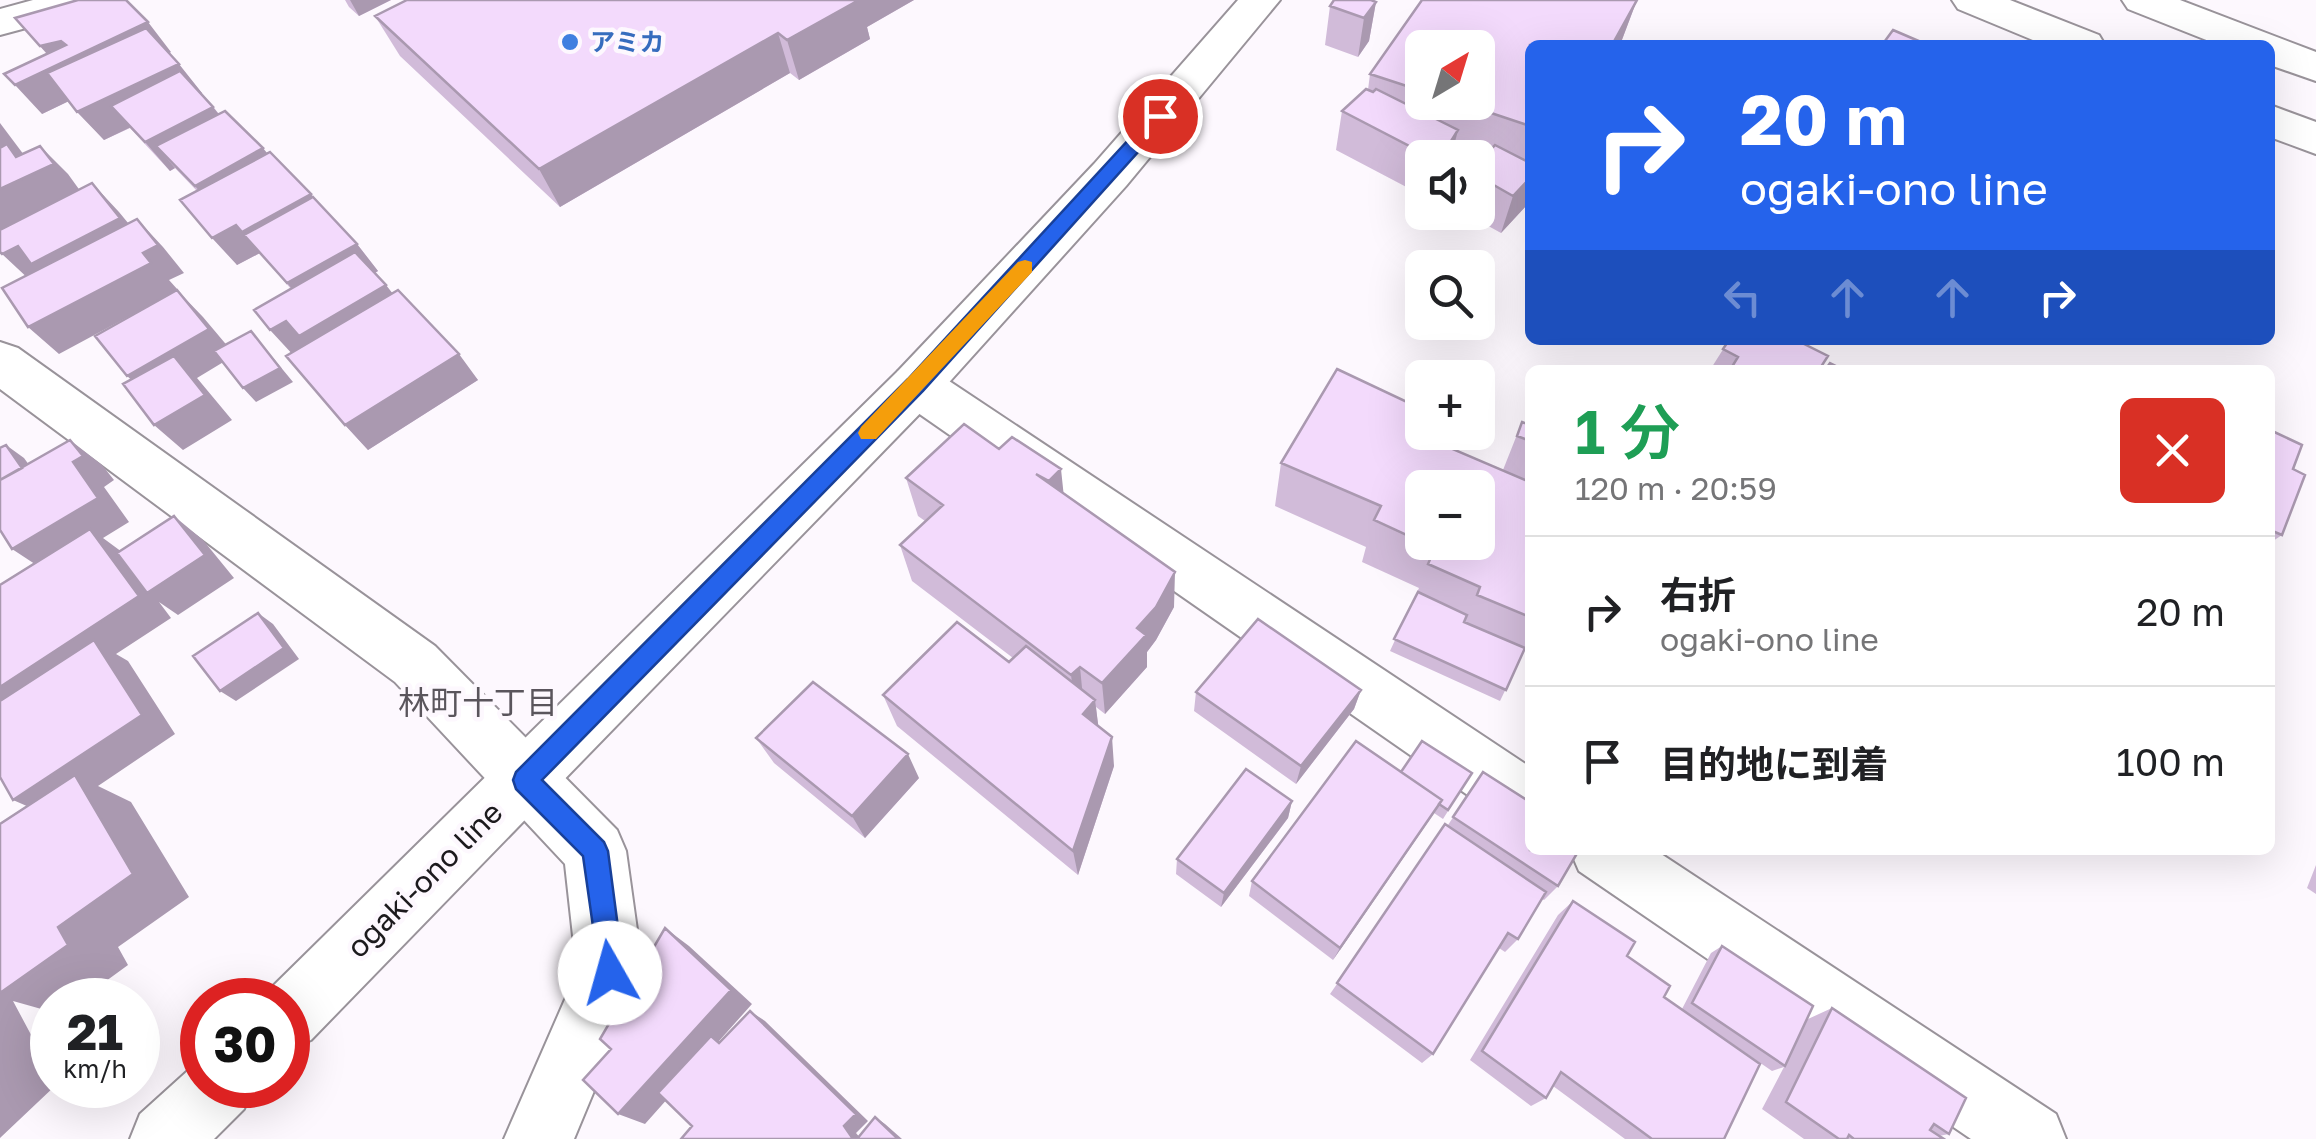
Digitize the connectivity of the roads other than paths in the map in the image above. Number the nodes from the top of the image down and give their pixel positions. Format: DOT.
graph roads {
  1 [pos="83,0"];
  2 [pos="1260,0"];
  3 [pos="1972,0"];
  4 [pos="2142,0"];
  5 [pos="0,22"];
  6 [pos="2072,40"];
  7 [pos="2245,40"];
  8 [pos="2275,52"];
  9 [pos="2316,68"];
  10 [pos="2275,122"];
  11 [pos="2316,139"];
  12 [pos="0,362"];
  13 [pos="916,385"];
  14 [pos="525,780"];
  15 [pos="1525,799"];
  16 [pos="1609,855"];
  17 [pos="310,995"];
  18 [pos="197,1108"];
  19 [pos="166,1139"];
  20 [pos="539,1139"];
  21 [pos="2031,1139"];
  1 -- 5 [label="main road"];
  2 -- 13 [label="main road, ogaki-ono line"];
  3 -- 6 [label="main road"];
  4 -- 7 [label="main road"];
  8 -- 9 [label="main road"];
  10 -- 11 [label="main road"];
  12 -- 14 [label="main road"];
  13 -- 14 [label="main road, ogaki-ono line"];
  13 -- 15 [label="main road"];
  14 -- 17 [label="main road, ogaki-ono line"];
  14 -- 20 [label="main road"];
  16 -- 21 [label="main road"];
  18 -- 19 [label="main road"];
}
